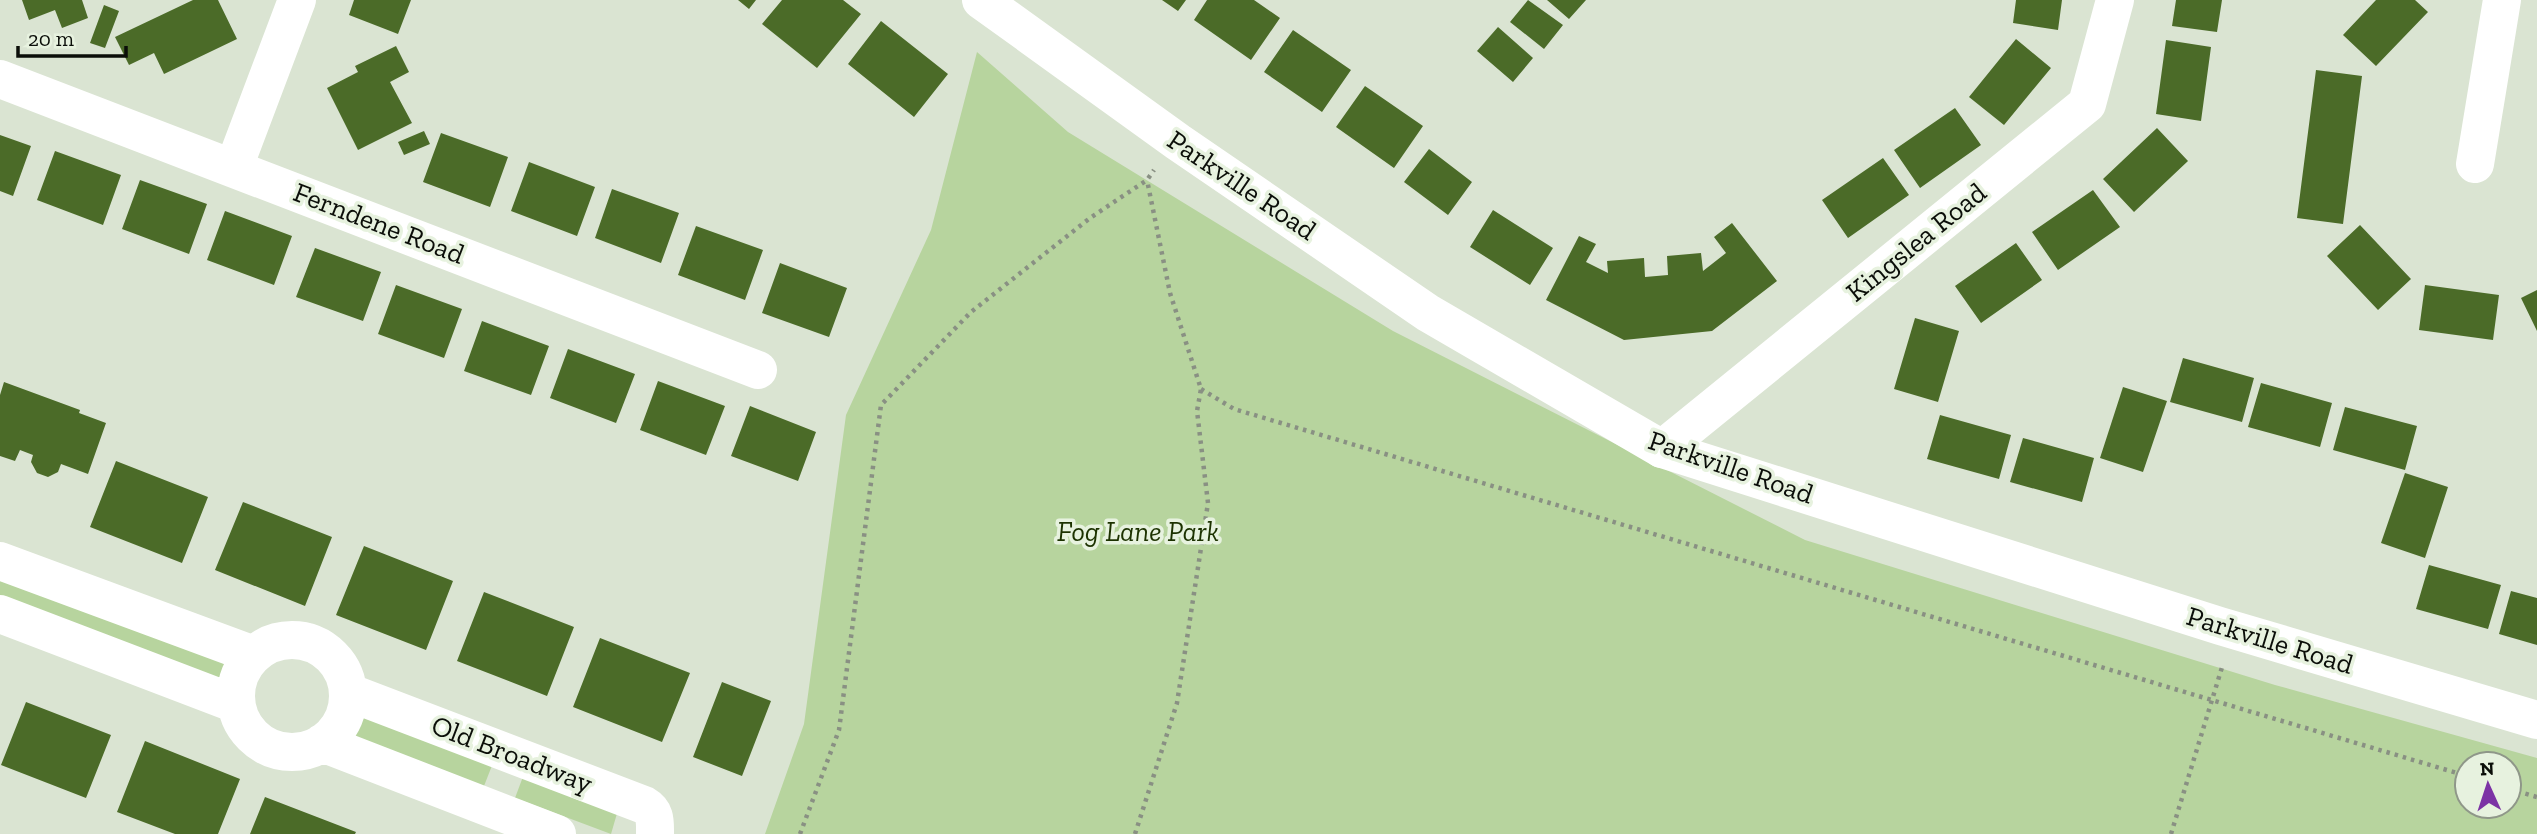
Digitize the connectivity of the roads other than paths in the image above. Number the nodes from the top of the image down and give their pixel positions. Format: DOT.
graph roads {
  1 [pos="297,0"];
  2 [pos="981,0"];
  3 [pos="2115,0"];
  4 [pos="2502,0"];
  5 [pos="0,79"];
  6 [pos="2475,164"];
  7 [pos="234,167"];
  8 [pos="758,370"];
  9 [pos="1662,449"];
  10 [pos="0,561"];
  11 [pos="0,614"];
  12 [pos="254,655"];
  13 [pos="348,692"];
  14 [pos="236,704"];
  15 [pos="2537,720"];
  16 [pos="322,743"];
  17 [pos="557,834"];
  18 [pos="655,834"];
  1 -- 7 [label="street"];
  2 -- 9 [label="street, Parkville Road"];
  3 -- 9 [label="street, Kingslea Road"];
  4 -- 6 [label="street"];
  5 -- 7 [label="street, Ferndene Road"];
  7 -- 8 [label="street, Ferndene Road"];
  9 -- 15 [label="street, Parkville Road"];
  10 -- 12 [label="street"];
  11 -- 14 [label="street"];
  12 -- 13 [label="street"];
  12 -- 14 [label="street"];
  13 -- 16 [label="street"];
  13 -- 18 [label="street, Old Broadway"];
  14 -- 16 [label="street"];
  16 -- 17 [label="street, Old Broadway"];
}
